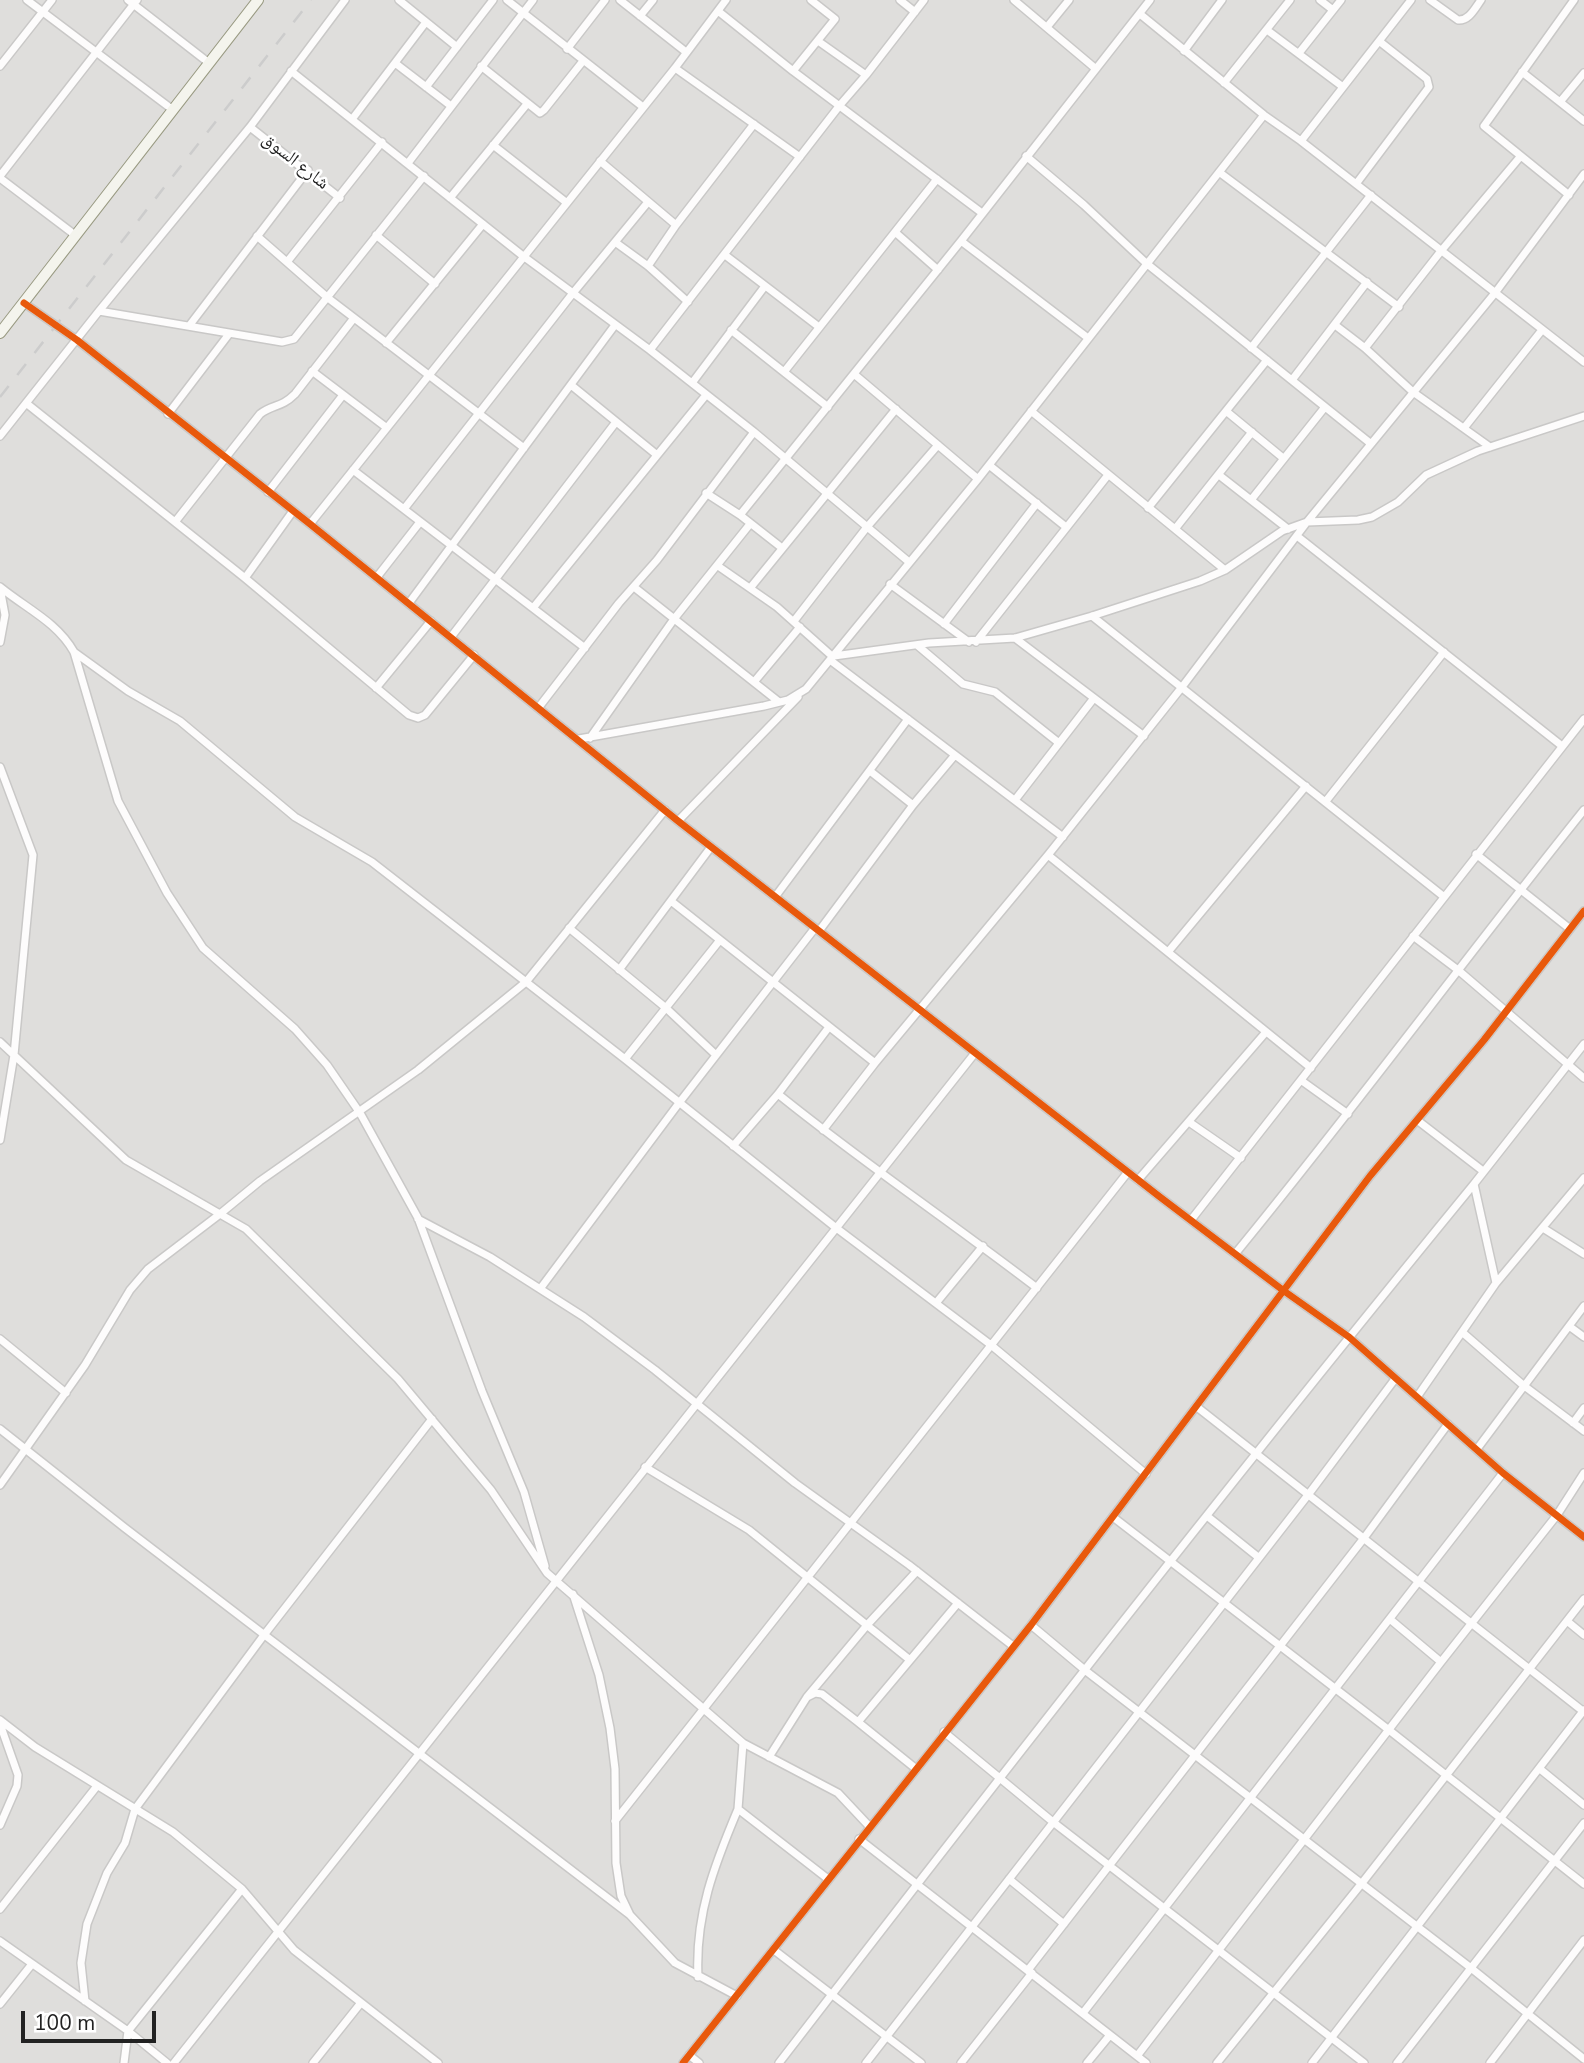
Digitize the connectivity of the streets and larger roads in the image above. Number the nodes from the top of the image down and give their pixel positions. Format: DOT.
graph roads {
  1 [pos="27,0"];
  2 [pos="52,0"];
  3 [pos="258,0"];
  4 [pos="345,0"];
  5 [pos="398,0"];
  6 [pos="493,0"];
  7 [pos="507,0"];
  8 [pos="533,0"];
  9 [pos="605,0"];
  10 [pos="620,0"];
  11 [pos="653,0"];
  12 [pos="726,0"];
  13 [pos="811,0"];
  14 [pos="900,0"];
  15 [pos="925,0"];
  16 [pos="1014,0"];
  17 [pos="1069,0"];
  18 [pos="1150,0"];
  19 [pos="1222,0"];
  20 [pos="1290,0"];
  21 [pos="1320,0"];
  22 [pos="1341,0"];
  23 [pos="1411,0"];
  24 [pos="1430,0"];
  25 [pos="1481,0"];
  26 [pos="133,1"];
  27 [pos="1568,2"];
  28 [pos="1333,10"];
  29 [pos="718,11"];
  30 [pos="43,12"];
  31 [pos="915,12"];
  32 [pos="523,13"];
  33 [pos="1140,14"];
  34 [pos="640,16"];
  35 [pos="426,22"];
  36 [pos="1047,27"];
  37 [pos="1267,30"];
  38 [pos="818,41"];
  39 [pos="1379,41"];
  40 [pos="457,47"];
  41 [pos="567,49"];
  42 [pos="1184,51"];
  43 [pos="97,52"];
  44 [pos="685,52"];
  45 [pos="1299,52"];
  46 [pos="583,61"];
  47 [pos="209,63"];
  48 [pos="395,64"];
  49 [pos="0,66"];
  50 [pos="481,66"];
  51 [pos="675,68"];
  52 [pos="1096,69"];
  53 [pos="292,71"];
  54 [pos="793,71"];
  55 [pos="1522,72"];
  56 [pos="1584,73"];
  57 [pos="866,75"];
  58 [pos="1224,83"];
  59 [pos="426,86"];
  60 [pos="1343,88"];
  61 [pos="1560,102"];
  62 [pos="527,104"];
  63 [pos="840,105"];
  64 [pos="451,106"];
  65 [pos="643,107"];
  66 [pos="173,110"];
  67 [pos="1264,115"];
  68 [pos="353,118"];
  69 [pos="1584,121"];
  70 [pos="754,124"];
  71 [pos="250,127"];
  72 [pos="1301,141"];
  73 [pos="382,142"];
  74 [pos="493,145"];
  75 [pos="1026,156"];
  76 [pos="800,157"];
  77 [pos="1521,157"];
  78 [pos="600,161"];
  79 [pos="408,163"];
  80 [pos="307,170"];
  81 [pos="1219,172"];
  82 [pos="1584,174"];
  83 [pos="424,176"];
  84 [pos="0,177"];
  85 [pos="937,179"];
  86 [pos="1356,184"];
  87 [pos="1371,195"];
  88 [pos="1569,195"];
  89 [pos="340,198"];
  90 [pos="450,198"];
  91 [pos="648,202"];
  92 [pos="567,203"];
  93 [pos="982,213"];
  94 [pos="483,224"];
  95 [pos="676,225"];
  96 [pos="895,232"];
  97 [pos="75,235"];
  98 [pos="376,235"];
  99 [pos="257,236"];
  100 [pos="961,241"];
  101 [pos="615,242"];
  102 [pos="1327,251"];
  103 [pos="1441,251"];
  104 [pos="725,255"];
  105 [pos="523,256"];
  106 [pos="287,262"];
  107 [pos="1146,263"];
  108 [pos="648,266"];
  109 [pos="938,270"];
  110 [pos="1367,282"];
  111 [pos="435,284"];
  112 [pos="765,286"];
  113 [pos="573,293"];
  114 [pos="1495,293"];
  115 [pos="328,298"];
  116 [pos="688,302"];
  117 [pos="24,303"];
  118 [pos="1399,307"];
  119 [pos="99,311"];
  120 [pos="354,318"];
  121 [pos="615,325"];
  122 [pos="190,326"];
  123 [pos="1335,326"];
  124 [pos="819,327"];
  125 [pos="731,330"];
  126 [pos="1542,330"];
  127 [pos="0,333"];
  128 [pos="229,334"];
  129 [pos="1088,338"];
  130 [pos="77,340"];
  131 [pos="386,343"];
  132 [pos="1251,348"];
  133 [pos="1365,348"];
  134 [pos="650,350"];
  135 [pos="1267,360"];
  136 [pos="1584,362"];
  137 [pos="312,371"];
  138 [pos="784,372"];
  139 [pos="855,373"];
  140 [pos="428,376"];
  141 [pos="1292,380"];
  142 [pos="692,383"];
  143 [pos="571,386"];
  144 [pos="1413,392"];
  145 [pos="343,395"];
  146 [pos="706,395"];
  147 [pos="26,403"];
  148 [pos="828,407"];
  149 [pos="1325,407"];
  150 [pos="896,409"];
  151 [pos="1031,411"];
  152 [pos="1226,411"];
  153 [pos="478,413"];
  154 [pos="167,414"];
  155 [pos="1584,416"];
  156 [pos="616,422"];
  157 [pos="387,428"];
  158 [pos="1464,428"];
  159 [pos="754,432"];
  160 [pos="1252,432"];
  161 [pos="0,436"];
  162 [pos="1370,443"];
  163 [pos="938,445"];
  164 [pos="1490,447"];
  165 [pos="524,448"];
  166 [pos="657,455"];
  167 [pos="786,458"];
  168 [pos="1283,458"];
  169 [pos="225,459"];
  170 [pos="989,465"];
  171 [pos="353,470"];
  172 [pos="1108,475"];
  173 [pos="1219,475"];
  174 [pos="978,479"];
  175 [pos="268,492"];
  176 [pos="706,493"];
  177 [pos="828,494"];
  178 [pos="1251,500"];
  179 [pos="1037,503"];
  180 [pos="1148,508"];
  181 [pos="404,509"];
  182 [pos="293,511"];
  183 [pos="740,515"];
  184 [pos="175,522"];
  185 [pos="420,522"];
  186 [pos="1307,522"];
  187 [pos="310,524"];
  188 [pos="751,524"];
  189 [pos="867,527"];
  190 [pos="1066,527"];
  191 [pos="1175,529"];
  192 [pos="1288,529"];
  193 [pos="1297,536"];
  194 [pos="450,545"];
  195 [pos="782,548"];
  196 [pos="909,562"];
  197 [pos="718,566"];
  198 [pos="1225,570"];
  199 [pos="245,578"];
  200 [pos="377,578"];
  201 [pos="495,579"];
  202 [pos="890,584"];
  203 [pos="0,587"];
  204 [pos="634,587"];
  205 [pos="751,587"];
  206 [pos="409,603"];
  207 [pos="533,608"];
  208 [pos="1092,617"];
  209 [pos="674,619"];
  210 [pos="431,621"];
  211 [pos="797,624"];
  212 [pos="944,624"];
  213 [pos="451,637"];
  214 [pos="1015,638"];
  215 [pos="0,642"];
  216 [pos="973,642"];
  217 [pos="917,645"];
  218 [pos="584,648"];
  219 [pos="1444,652"];
  220 [pos="74,653"];
  221 [pos="474,655"];
  222 [pos="832,658"];
  223 [pos="754,682"];
  224 [pos="1182,687"];
  225 [pos="376,688"];
  226 [pos="806,689"];
  227 [pos="1094,698"];
  228 [pos="779,702"];
  229 [pos="538,707"];
  230 [pos="908,719"];
  231 [pos="1584,719"];
  232 [pos="1144,736"];
  233 [pos="590,738"];
  234 [pos="579,739"];
  235 [pos="1059,743"];
  236 [pos="1562,746"];
  237 [pos="955,755"];
  238 [pos="0,767"];
  239 [pos="870,771"];
  240 [pos="1306,786"];
  241 [pos="1015,800"];
  242 [pos="1326,801"];
  243 [pos="914,806"];
  244 [pos="665,810"];
  245 [pos="1584,810"];
  246 [pos="678,821"];
  247 [pos="1063,836"];
  248 [pos="711,847"];
  249 [pos="1476,854"];
  250 [pos="1048,855"];
  251 [pos="1520,890"];
  252 [pos="1443,896"];
  253 [pos="775,897"];
  254 [pos="671,901"];
  255 [pos="1584,911"];
  256 [pos="569,929"];
  257 [pos="1570,929"];
  258 [pos="817,930"];
  259 [pos="1413,936"];
  260 [pos="720,940"];
  261 [pos="1168,952"];
  262 [pos="619,970"];
  263 [pos="1458,970"];
  264 [pos="774,981"];
  265 [pos="526,982"];
  266 [pos="666,1009"];
  267 [pos="921,1010"];
  268 [pos="1507,1011"];
  269 [pos="829,1027"];
  270 [pos="1266,1032"];
  271 [pos="0,1042"];
  272 [pos="1584,1044"];
  273 [pos="975,1053"];
  274 [pos="14,1055"];
  275 [pos="716,1055"];
  276 [pos="625,1059"];
  277 [pos="875,1063"];
  278 [pos="1568,1065"];
  279 [pos="1311,1068"];
  280 [pos="1584,1078"];
  281 [pos="1302,1080"];
  282 [pos="778,1094"];
  283 [pos="679,1102"];
  284 [pos="360,1112"];
  285 [pos="1348,1114"];
  286 [pos="1417,1120"];
  287 [pos="1189,1122"];
  288 [pos="823,1130"];
  289 [pos="0,1140"];
  290 [pos="733,1146"];
  291 [pos="1241,1157"];
  292 [pos="1483,1171"];
  293 [pos="878,1172"];
  294 [pos="1128,1172"];
  295 [pos="1584,1178"];
  296 [pos="1138,1180"];
  297 [pos="1474,1184"];
  298 [pos="220,1214"];
  299 [pos="418,1218"];
  300 [pos="1191,1220"];
  301 [pos="835,1227"];
  302 [pos="1543,1227"];
  303 [pos="983,1246"];
  304 [pos="1236,1254"];
  305 [pos="1584,1254"];
  306 [pos="1496,1283"];
  307 [pos="1037,1287"];
  308 [pos="540,1289"];
  309 [pos="1284,1291"];
  310 [pos="936,1303"];
  311 [pos="1584,1306"];
  312 [pos="1569,1326"];
  313 [pos="1462,1332"];
  314 [pos="1349,1337"];
  315 [pos="1584,1337"];
  316 [pos="0,1339"];
  317 [pos="991,1345"];
  318 [pos="1395,1379"];
  319 [pos="1523,1385"];
  320 [pos="66,1393"];
  321 [pos="1417,1397"];
  322 [pos="696,1404"];
  323 [pos="1197,1407"];
  324 [pos="1584,1408"];
  325 [pos="432,1419"];
  326 [pos="1573,1423"];
  327 [pos="1448,1424"];
  328 [pos="0,1430"];
  329 [pos="1584,1431"];
  330 [pos="1477,1449"];
  331 [pos="26,1450"];
  332 [pos="1255,1455"];
  333 [pos="645,1467"];
  334 [pos="1584,1473"];
  335 [pos="1146,1474"];
  336 [pos="1503,1474"];
  337 [pos="0,1485"];
  338 [pos="1308,1495"];
  339 [pos="1207,1516"];
  340 [pos="1557,1516"];
  341 [pos="1113,1517"];
  342 [pos="850,1524"];
  343 [pos="1584,1537"];
  344 [pos="1364,1538"];
  345 [pos="1258,1557"];
  346 [pos="1171,1560"];
  347 [pos="916,1571"];
  348 [pos="547,1573"];
  349 [pos="808,1577"];
  350 [pos="557,1581"];
  351 [pos="1420,1582"];
  352 [pos="573,1594"];
  353 [pos="1584,1599"];
  354 [pos="1224,1601"];
  355 [pos="958,1603"];
  356 [pos="1391,1620"];
  357 [pos="1567,1621"];
  358 [pos="1473,1623"];
  359 [pos="868,1624"];
  360 [pos="1031,1625"];
  361 [pos="264,1635"];
  362 [pos="1584,1635"];
  363 [pos="1013,1646"];
  364 [pos="1280,1646"];
  365 [pos="910,1660"];
  366 [pos="1441,1661"];
  367 [pos="1529,1669"];
  368 [pos="1086,1671"];
  369 [pos="1336,1690"];
  370 [pos="807,1697"];
  371 [pos="705,1709"];
  372 [pos="1584,1711"];
  373 [pos="1140,1712"];
  374 [pos="0,1722"];
  375 [pos="858,1723"];
  376 [pos="1390,1730"];
  377 [pos="944,1732"];
  378 [pos="743,1743"];
  379 [pos="419,1754"];
  380 [pos="1197,1755"];
  381 [pos="769,1757"];
  382 [pos="915,1768"];
  383 [pos="1540,1769"];
  384 [pos="1446,1775"];
  385 [pos="1000,1779"];
  386 [pos="97,1786"];
  387 [pos="1251,1799"];
  388 [pos="1584,1805"];
  389 [pos="135,1809"];
  390 [pos="738,1809"];
  391 [pos="1501,1818"];
  392 [pos="615,1821"];
  393 [pos="1053,1822"];
  394 [pos="1584,1823"];
  395 [pos="0,1825"];
  396 [pos="869,1826"];
  397 [pos="1581,1833"];
  398 [pos="859,1839"];
  399 [pos="1304,1840"];
  400 [pos="1555,1861"];
  401 [pos="1110,1866"];
  402 [pos="828,1879"];
  403 [pos="1009,1879"];
  404 [pos="1362,1883"];
  405 [pos="1584,1884"];
  406 [pos="916,1885"];
  407 [pos="242,1889"];
  408 [pos="1164,1908"];
  409 [pos="0,1909"];
  410 [pos="630,1915"];
  411 [pos="1064,1924"];
  412 [pos="971,1928"];
  413 [pos="1418,1928"];
  414 [pos="279,1932"];
  415 [pos="1584,1940"];
  416 [pos="0,1941"];
  417 [pos="774,1950"];
  418 [pos="1219,1951"];
  419 [pos="32,1964"];
  420 [pos="1471,1968"];
  421 [pos="1030,1972"];
  422 [pos="698,1978"];
  423 [pos="1274,1991"];
  424 [pos="833,1993"];
  425 [pos="737,1996"];
  426 [pos="85,2001"];
  427 [pos="0,2004"];
  428 [pos="360,2004"];
  429 [pos="1083,2013"];
  430 [pos="1528,2015"];
  431 [pos="128,2031"];
  432 [pos="1110,2035"];
  433 [pos="888,2036"];
  434 [pos="1332,2037"];
  435 [pos="689,2055"];
  436 [pos="1137,2056"];
  437 [pos="1582,2059"];
  438 [pos="124,2063"];
  439 [pos="167,2063"];
  440 [pos="173,2063"];
  441 [pos="313,2063"];
  442 [pos="438,2063"];
  443 [pos="682,2063"];
  444 [pos="699,2063"];
  445 [pos="779,2063"];
  446 [pos="866,2063"];
  447 [pos="921,2063"];
  448 [pos="961,2063"];
  449 [pos="1087,2063"];
  450 [pos="1146,2063"];
  451 [pos="1217,2063"];
  452 [pos="1312,2063"];
  453 [pos="1364,2063"];
  454 [pos="1397,2063"];
  455 [pos="1490,2063"];
  1 -- 30 [label="street"];
  2 -- 30 [label="street"];
  3 -- 47 [label="street"];
  4 -- 53 [label="street"];
  5 -- 35 [label="street"];
  6 -- 40 [label="street"];
  7 -- 32 [label="street"];
  8 -- 32 [label="street"];
  9 -- 41 [label="street"];
  10 -- 34 [label="street"];
  11 -- 34 [label="street"];
  12 -- 29 [label="street"];
  13 -- 38 [label="street"];
  14 -- 31 [label="street"];
  15 -- 31 [label="street"];
  16 -- 36 [label="street"];
  17 -- 36 [label="street"];
  18 -- 33 [label="street"];
  19 -- 42 [label="street"];
  20 -- 37 [label="street"];
  21 -- 28 [label="street"];
  22 -- 28 [label="street"];
  23 -- 39 [label="street"];
  24 -- 25 [label="street"];
  26 -- 43 [label="street"];
  26 -- 47 [label="street"];
  27 -- 55 [label="street"];
  28 -- 45 [label="street"];
  29 -- 44 [label="street"];
  29 -- 54 [label="street"];
  30 -- 43 [label="street"];
  30 -- 49 [label="street"];
  31 -- 57 [label="street"];
  32 -- 41 [label="street"];
  32 -- 50 [label="street"];
  33 -- 42 [label="street"];
  33 -- 52 [label="street"];
  34 -- 44 [label="street"];
  35 -- 40 [label="street"];
  35 -- 48 [label="street"];
  36 -- 52 [label="street"];
  37 -- 45 [label="street"];
  37 -- 58 [label="street"];
  38 -- 54 [label="street"];
  38 -- 57 [label="street"];
  39 -- 60 [label="street"];
  39 -- 86 [label="street"];
  40 -- 59 [label="street"];
  41 -- 46 [label="street"];
  42 -- 58 [label="street"];
  43 -- 66 [label="street"];
  43 -- 84 [label="street"];
  44 -- 51 [label="street"];
  45 -- 60 [label="street"];
  46 -- 62 [label="street"];
  46 -- 65 [label="street"];
  47 -- 66 [label="street"];
  48 -- 59 [label="street"];
  48 -- 68 [label="street"];
  50 -- 62 [label="street"];
  50 -- 64 [label="street"];
  51 -- 65 [label="street"];
  51 -- 70 [label="street"];
  52 -- 75 [label="street"];
  53 -- 68 [label="street"];
  53 -- 71 [label="street"];
  54 -- 63 [label="street"];
  55 -- 61 [label="street"];
  55 -- 77 [label="street"];
  56 -- 61 [label="street"];
  57 -- 63 [label="street"];
  58 -- 67 [label="street"];
  59 -- 64 [label="street"];
  60 -- 72 [label="street"];
  61 -- 69 [label="street"];
  62 -- 74 [label="street"];
  63 -- 76 [label="street"];
  63 -- 85 [label="street"];
  64 -- 79 [label="street"];
  65 -- 78 [label="street"];
  66 -- 97 [label="street"];
  67 -- 72 [label="street"];
  67 -- 81 [label="street"];
  68 -- 73 [label="street"];
  70 -- 76 [label="street"];
  70 -- 95 [label="street"];
  71 -- 80 [label="street, شارع السوق"];
  71 -- 119 [label="street"];
  72 -- 86 [label="street"];
  73 -- 79 [label="street"];
  73 -- 89 [label="street"];
  74 -- 90 [label="street"];
  74 -- 92 [label="street"];
  75 -- 93 [label="street"];
  75 -- 107 [label="street"];
  76 -- 104 [label="street"];
  77 -- 88 [label="street"];
  77 -- 103 [label="street"];
  78 -- 91 [label="street"];
  78 -- 92 [label="street"];
  79 -- 83 [label="street"];
  80 -- 89 [label="street, شارع السوق"];
  80 -- 99 [label="street"];
  81 -- 102 [label="street"];
  81 -- 107 [label="street"];
  82 -- 88 [label="street"];
  83 -- 90 [label="street"];
  83 -- 98 [label="street"];
  84 -- 97 [label="street"];
  85 -- 93 [label="street"];
  85 -- 96 [label="street"];
  86 -- 87 [label="street"];
  87 -- 102 [label="street"];
  87 -- 103 [label="street"];
  88 -- 114 [label="street"];
  89 -- 106 [label="street"];
  90 -- 94 [label="street"];
  91 -- 95 [label="street"];
  91 -- 101 [label="street"];
  92 -- 105 [label="street"];
  93 -- 100 [label="street"];
  94 -- 105 [label="street"];
  94 -- 111 [label="street"];
  95 -- 108 [label="street"];
  96 -- 109 [label="street"];
  96 -- 124 [label="street"];
  97 -- 117 [label="street"];
  98 -- 111 [label="street"];
  98 -- 115 [label="street"];
  99 -- 106 [label="street"];
  99 -- 122 [label="street"];
  100 -- 109 [label="street"];
  100 -- 129 [label="street"];
  101 -- 108 [label="street"];
  101 -- 113 [label="street"];
  102 -- 110 [label="street"];
  102 -- 132 [label="street"];
  103 -- 114 [label="street"];
  103 -- 118 [label="street"];
  104 -- 112 [label="street"];
  104 -- 116 [label="street"];
  105 -- 113 [label="street"];
  105 -- 140 [label="street"];
  106 -- 115 [label="street"];
  107 -- 129 [label="street"];
  107 -- 132 [label="street"];
  108 -- 116 [label="street"];
  109 -- 139 [label="street"];
  110 -- 118 [label="street"];
  110 -- 123 [label="street"];
  111 -- 131 [label="street"];
  112 -- 124 [label="street"];
  112 -- 125 [label="street"];
  113 -- 121 [label="street"];
  113 -- 153 [label="street"];
  114 -- 126 [label="street"];
  114 -- 144 [label="street"];
  115 -- 120 [label="street"];
  115 -- 128 [label="street"];
  116 -- 134 [label="street"];
  117 -- 127 [label="street"];
  117 -- 130 [label="street"];
  118 -- 133 [label="street"];
  119 -- 122 [label="street"];
  119 -- 130 [label="street"];
  120 -- 131 [label="street"];
  120 -- 137 [label="street"];
  121 -- 134 [label="street"];
  121 -- 143 [label="street"];
  122 -- 128 [label="street"];
  123 -- 133 [label="street"];
  123 -- 141 [label="street"];
  124 -- 138 [label="street"];
  125 -- 138 [label="street"];
  125 -- 142 [label="street"];
  126 -- 136 [label="street"];
  126 -- 158 [label="street"];
  128 -- 154 [label="street"];
  129 -- 151 [label="street"];
  130 -- 147 [label="street"];
  130 -- 154 [label="street"];
  131 -- 140 [label="street"];
  132 -- 135 [label="street"];
  133 -- 144 [label="street"];
  134 -- 142 [label="street"];
  135 -- 141 [label="street"];
  135 -- 152 [label="street"];
  137 -- 145 [label="street"];
  137 -- 169 [label="street"];
  138 -- 148 [label="street"];
  139 -- 148 [label="street"];
  139 -- 150 [label="street"];
  140 -- 153 [label="street"];
  140 -- 157 [label="street"];
  141 -- 149 [label="street"];
  142 -- 146 [label="street"];
  143 -- 156 [label="street"];
  143 -- 165 [label="street"];
  144 -- 158 [label="street"];
  144 -- 162 [label="street"];
  145 -- 157 [label="street"];
  145 -- 175 [label="street"];
  146 -- 159 [label="street"];
  146 -- 166 [label="street"];
  147 -- 161 [label="street"];
  147 -- 184 [label="street"];
  148 -- 167 [label="street"];
  149 -- 162 [label="street"];
  149 -- 168 [label="street"];
  150 -- 163 [label="street"];
  150 -- 177 [label="street"];
  151 -- 170 [label="street"];
  151 -- 172 [label="street"];
  152 -- 160 [label="street"];
  152 -- 180 [label="street"];
  153 -- 165 [label="street"];
  153 -- 181 [label="street"];
  154 -- 169 [label="street"];
  155 -- 164 [label="street"];
  156 -- 166 [label="street"];
  156 -- 201 [label="street"];
  157 -- 171 [label="street"];
  158 -- 164 [label="street"];
  159 -- 167 [label="street"];
  159 -- 176 [label="street"];
  160 -- 168 [label="street"];
  160 -- 173 [label="street"];
  162 -- 186 [label="street"];
  163 -- 174 [label="street"];
  163 -- 189 [label="street"];
  164 -- 186 [label="street"];
  165 -- 194 [label="street"];
  166 -- 207 [label="street"];
  167 -- 177 [label="street"];
  167 -- 183 [label="street"];
  168 -- 178 [label="street"];
  169 -- 175 [label="street"];
  169 -- 184 [label="street"];
  170 -- 174 [label="street"];
  170 -- 179 [label="street"];
  171 -- 181 [label="street"];
  171 -- 187 [label="street"];
  172 -- 180 [label="street"];
  172 -- 190 [label="street"];
  173 -- 178 [label="street"];
  173 -- 191 [label="street"];
  174 -- 196 [label="street"];
  175 -- 182 [label="street"];
  176 -- 183 [label="street"];
  176 -- 204 [label="street"];
  177 -- 189 [label="street"];
  177 -- 195 [label="street"];
  178 -- 192 [label="street"];
  179 -- 190 [label="street"];
  179 -- 212 [label="street"];
  180 -- 191 [label="street"];
  181 -- 185 [label="street"];
  182 -- 187 [label="street"];
  182 -- 199 [label="street"];
  183 -- 188 [label="street"];
  184 -- 199 [label="street"];
  185 -- 194 [label="street"];
  185 -- 200 [label="street"];
  186 -- 192 [label="street"];
  186 -- 193 [label="street"];
  187 -- 200 [label="street"];
  188 -- 195 [label="street"];
  188 -- 197 [label="street"];
  189 -- 196 [label="street"];
  189 -- 211 [label="street"];
  190 -- 216 [label="street"];
  191 -- 198 [label="street"];
  192 -- 198 [label="street"];
  193 -- 219 [label="street"];
  193 -- 224 [label="street"];
  194 -- 201 [label="street"];
  194 -- 206 [label="street"];
  195 -- 205 [label="street"];
  196 -- 202 [label="street"];
  197 -- 205 [label="street"];
  197 -- 209 [label="street"];
  198 -- 208 [label="street"];
  199 -- 225 [label="street"];
  200 -- 206 [label="street"];
  201 -- 207 [label="street"];
  201 -- 213 [label="street"];
  202 -- 212 [label="street"];
  202 -- 222 [label="street"];
  203 -- 215 [label="street"];
  203 -- 220 [label="street"];
  204 -- 209 [label="street"];
  204 -- 218 [label="street"];
  205 -- 211 [label="street"];
  206 -- 210 [label="street"];
  207 -- 218 [label="street"];
  208 -- 214 [label="street"];
  208 -- 224 [label="street"];
  209 -- 223 [label="street"];
  209 -- 233 [label="street"];
  210 -- 213 [label="street"];
  210 -- 225 [label="street"];
  211 -- 222 [label="street"];
  211 -- 223 [label="street"];
  212 -- 216 [label="street"];
  213 -- 221 [label="street"];
  214 -- 216 [label="street"];
  214 -- 227 [label="street"];
  216 -- 217 [label="street"];
  217 -- 222 [label="street"];
  217 -- 235 [label="street"];
  218 -- 229 [label="street"];
  219 -- 236 [label="street"];
  219 -- 242 [label="street"];
  220 -- 265 [label="street"];
  220 -- 284 [label="street"];
  221 -- 225 [label="street"];
  221 -- 229 [label="street"];
  222 -- 226 [label="street"];
  222 -- 230 [label="street"];
  223 -- 228 [label="street"];
  224 -- 232 [label="street"];
  224 -- 240 [label="street"];
  226 -- 228 [label="street"];
  226 -- 246 [label="street"];
  227 -- 232 [label="street"];
  227 -- 235 [label="street"];
  228 -- 233 [label="street"];
  229 -- 234 [label="street"];
  230 -- 237 [label="street"];
  230 -- 239 [label="street"];
  231 -- 236 [label="street"];
  232 -- 247 [label="street"];
  233 -- 234 [label="street"];
  234 -- 244 [label="street"];
  235 -- 241 [label="street"];
  236 -- 249 [label="street"];
  237 -- 241 [label="street"];
  237 -- 243 [label="street"];
  238 -- 274 [label="street"];
  239 -- 243 [label="street"];
  239 -- 253 [label="street"];
  240 -- 242 [label="street"];
  240 -- 261 [label="street"];
  241 -- 247 [label="street"];
  242 -- 252 [label="street"];
  243 -- 258 [label="street"];
  244 -- 246 [label="street"];
  244 -- 256 [label="street"];
  245 -- 251 [label="street"];
  246 -- 248 [label="street"];
  247 -- 250 [label="street"];
  248 -- 253 [label="street"];
  248 -- 254 [label="street"];
  249 -- 251 [label="street"];
  249 -- 252 [label="street"];
  250 -- 261 [label="street"];
  250 -- 267 [label="street"];
  251 -- 257 [label="street"];
  251 -- 263 [label="street"];
  252 -- 259 [label="street"];
  253 -- 258 [label="street"];
  254 -- 260 [label="street"];
  254 -- 262 [label="street"];
  255 -- 257 [label="street"];
  256 -- 262 [label="street"];
  256 -- 265 [label="street"];
  257 -- 268 [label="street"];
  258 -- 264 [label="street"];
  258 -- 267 [label="street"];
  259 -- 263 [label="street"];
  259 -- 279 [label="street"];
  260 -- 264 [label="street"];
  260 -- 266 [label="street"];
  261 -- 270 [label="street"];
  262 -- 266 [label="street"];
  263 -- 268 [label="street"];
  263 -- 285 [label="street"];
  264 -- 269 [label="street"];
  264 -- 275 [label="street"];
  265 -- 276 [label="street"];
  265 -- 284 [label="street"];
  266 -- 275 [label="street"];
  266 -- 276 [label="street"];
  267 -- 273 [label="street"];
  267 -- 277 [label="street"];
  268 -- 278 [label="street"];
  268 -- 286 [label="street"];
  269 -- 277 [label="street"];
  269 -- 282 [label="street"];
  270 -- 279 [label="street"];
  270 -- 287 [label="street"];
  271 -- 274 [label="street"];
  272 -- 278 [label="street"];
  273 -- 293 [label="street"];
  273 -- 294 [label="street"];
  274 -- 289 [label="street"];
  274 -- 298 [label="street"];
  275 -- 283 [label="street"];
  276 -- 283 [label="street"];
  277 -- 288 [label="street"];
  278 -- 280 [label="street"];
  278 -- 292 [label="street"];
  279 -- 281 [label="street"];
  281 -- 285 [label="street"];
  281 -- 291 [label="street"];
  282 -- 288 [label="street"];
  282 -- 290 [label="street"];
  283 -- 290 [label="street"];
  283 -- 308 [label="street"];
  284 -- 298 [label="street"];
  284 -- 299 [label="street"];
  285 -- 304 [label="street"];
  286 -- 292 [label="street"];
  286 -- 309 [label="street"];
  287 -- 291 [label="street"];
  287 -- 296 [label="street"];
  288 -- 293 [label="street"];
  290 -- 301 [label="street"];
  291 -- 300 [label="street"];
  292 -- 297 [label="street"];
  293 -- 301 [label="street"];
  293 -- 303 [label="street"];
  294 -- 296 [label="street"];
  294 -- 307 [label="street"];
  295 -- 302 [label="street"];
  296 -- 300 [label="street"];
  297 -- 306 [label="street"];
  297 -- 314 [label="street"];
  298 -- 320 [label="street"];
  298 -- 325 [label="street"];
  299 -- 308 [label="street"];
  299 -- 348 [label="street"];
  300 -- 304 [label="street"];
  301 -- 310 [label="street"];
  301 -- 322 [label="street"];
  302 -- 305 [label="street"];
  302 -- 306 [label="street"];
  303 -- 307 [label="street"];
  303 -- 310 [label="street"];
  304 -- 309 [label="street"];
  306 -- 313 [label="street"];
  307 -- 317 [label="street"];
  308 -- 322 [label="street"];
  309 -- 314 [label="street"];
  309 -- 323 [label="street"];
  310 -- 317 [label="street"];
  311 -- 312 [label="street"];
  312 -- 315 [label="street"];
  312 -- 319 [label="street"];
  313 -- 319 [label="street"];
  313 -- 321 [label="street"];
  314 -- 318 [label="street"];
  314 -- 332 [label="street"];
  316 -- 320 [label="street"];
  317 -- 335 [label="street"];
  317 -- 342 [label="street"];
  318 -- 321 [label="street"];
  318 -- 338 [label="street"];
  319 -- 326 [label="street"];
  319 -- 330 [label="street"];
  320 -- 331 [label="street"];
  321 -- 327 [label="street"];
  322 -- 333 [label="street"];
  322 -- 342 [label="street"];
  323 -- 332 [label="street"];
  323 -- 335 [label="street"];
  324 -- 326 [label="street"];
  325 -- 348 [label="street"];
  325 -- 361 [label="street"];
  326 -- 329 [label="street"];
  327 -- 330 [label="street"];
  327 -- 344 [label="street"];
  328 -- 331 [label="street"];
  330 -- 336 [label="street"];
  331 -- 337 [label="street"];
  331 -- 361 [label="street"];
  332 -- 338 [label="street"];
  332 -- 339 [label="street"];
  333 -- 349 [label="street"];
  333 -- 350 [label="street"];
  334 -- 340 [label="street"];
  335 -- 341 [label="street"];
  336 -- 340 [label="street"];
  336 -- 351 [label="street"];
  338 -- 344 [label="street"];
  338 -- 345 [label="street"];
  339 -- 345 [label="street"];
  339 -- 346 [label="street"];
  340 -- 343 [label="street"];
  340 -- 358 [label="street"];
  341 -- 346 [label="street"];
  341 -- 360 [label="street"];
  342 -- 347 [label="street"];
  342 -- 349 [label="street"];
  344 -- 351 [label="street"];
  344 -- 364 [label="street"];
  345 -- 354 [label="street"];
  346 -- 354 [label="street"];
  346 -- 368 [label="street"];
  347 -- 355 [label="street"];
  347 -- 359 [label="street"];
  348 -- 350 [label="street"];
  349 -- 359 [label="street"];
  349 -- 371 [label="street"];
  350 -- 352 [label="street"];
  350 -- 379 [label="street"];
  351 -- 356 [label="street"];
  351 -- 358 [label="street"];
  352 -- 371 [label="street"];
  352 -- 392 [label="street"];
  353 -- 357 [label="street"];
  354 -- 364 [label="street"];
  354 -- 373 [label="street"];
  355 -- 363 [label="street"];
  355 -- 365 [label="street"];
  356 -- 366 [label="street"];
  356 -- 369 [label="street"];
  357 -- 362 [label="street"];
  357 -- 367 [label="street"];
  358 -- 366 [label="street"];
  358 -- 367 [label="street"];
  359 -- 365 [label="street"];
  359 -- 370 [label="street"];
  360 -- 363 [label="street"];
  360 -- 368 [label="street"];
  361 -- 379 [label="street"];
  361 -- 389 [label="street"];
  363 -- 377 [label="street"];
  364 -- 369 [label="street"];
  364 -- 380 [label="street"];
  365 -- 375 [label="street"];
  366 -- 376 [label="street"];
  367 -- 372 [label="street"];
  367 -- 384 [label="street"];
  368 -- 373 [label="street"];
  368 -- 385 [label="street"];
  369 -- 376 [label="street"];
  369 -- 387 [label="street"];
  370 -- 375 [label="street"];
  370 -- 381 [label="street"];
  371 -- 378 [label="street"];
  371 -- 392 [label="street"];
  372 -- 383 [label="street"];
  373 -- 380 [label="street"];
  373 -- 393 [label="street"];
  374 -- 386 [label="street"];
  374 -- 395 [label="street"];
  375 -- 382 [label="street"];
  376 -- 384 [label="street"];
  376 -- 399 [label="street"];
  377 -- 382 [label="street"];
  377 -- 385 [label="street"];
  378 -- 381 [label="street"];
  378 -- 390 [label="street"];
  379 -- 410 [label="street"];
  379 -- 414 [label="street"];
  380 -- 387 [label="street"];
  380 -- 401 [label="street"];
  381 -- 396 [label="street"];
  382 -- 396 [label="street"];
  383 -- 388 [label="street"];
  383 -- 391 [label="street"];
  384 -- 391 [label="street"];
  384 -- 404 [label="street"];
  385 -- 393 [label="street"];
  385 -- 406 [label="street"];
  386 -- 389 [label="street"];
  386 -- 409 [label="street"];
  387 -- 399 [label="street"];
  387 -- 408 [label="street"];
  389 -- 407 [label="street"];
  389 -- 426 [label="street"];
  390 -- 402 [label="street"];
  390 -- 422 [label="street"];
  391 -- 400 [label="street"];
  391 -- 413 [label="street"];
  392 -- 410 [label="street"];
  393 -- 401 [label="street"];
  393 -- 403 [label="street"];
  394 -- 397 [label="street"];
  396 -- 398 [label="street"];
  397 -- 400 [label="street"];
  398 -- 402 [label="street"];
  398 -- 406 [label="street"];
  399 -- 404 [label="street"];
  399 -- 418 [label="street"];
  400 -- 405 [label="street"];
  400 -- 420 [label="street"];
  401 -- 408 [label="street"];
  401 -- 411 [label="street"];
  402 -- 417 [label="street"];
  403 -- 411 [label="street"];
  403 -- 412 [label="street"];
  404 -- 413 [label="street"];
  404 -- 423 [label="street"];
  406 -- 412 [label="street"];
  406 -- 424 [label="street"];
  407 -- 414 [label="street"];
  407 -- 431 [label="street"];
  408 -- 418 [label="street"];
  408 -- 429 [label="street"];
  410 -- 422 [label="street"];
  411 -- 421 [label="street"];
  412 -- 421 [label="street"];
  412 -- 433 [label="street"];
  413 -- 420 [label="street"];
  413 -- 434 [label="street"];
  414 -- 428 [label="street"];
  414 -- 440 [label="street"];
  415 -- 430 [label="street"];
  416 -- 419 [label="street"];
  417 -- 424 [label="street"];
  417 -- 425 [label="street"];
  418 -- 423 [label="street"];
  418 -- 436 [label="street"];
  419 -- 426 [label="street"];
  419 -- 427 [label="street"];
  420 -- 430 [label="street"];
  420 -- 454 [label="street"];
  421 -- 429 [label="street"];
  421 -- 448 [label="street"];
  422 -- 425 [label="street"];
  423 -- 434 [label="street"];
  423 -- 451 [label="street"];
  424 -- 433 [label="street"];
  424 -- 445 [label="street"];
  425 -- 435 [label="street"];
  426 -- 431 [label="street"];
  428 -- 441 [label="street"];
  428 -- 442 [label="street"];
  429 -- 432 [label="street"];
  430 -- 437 [label="street"];
  430 -- 455 [label="street"];
  431 -- 438 [label="street"];
  431 -- 439 [label="street"];
  432 -- 436 [label="street"];
  432 -- 449 [label="street"];
  433 -- 446 [label="street"];
  433 -- 447 [label="street"];
  434 -- 452 [label="street"];
  434 -- 453 [label="street"];
  435 -- 443 [label="street"];
  435 -- 444 [label="street"];
  436 -- 450 [label="street"];
}
